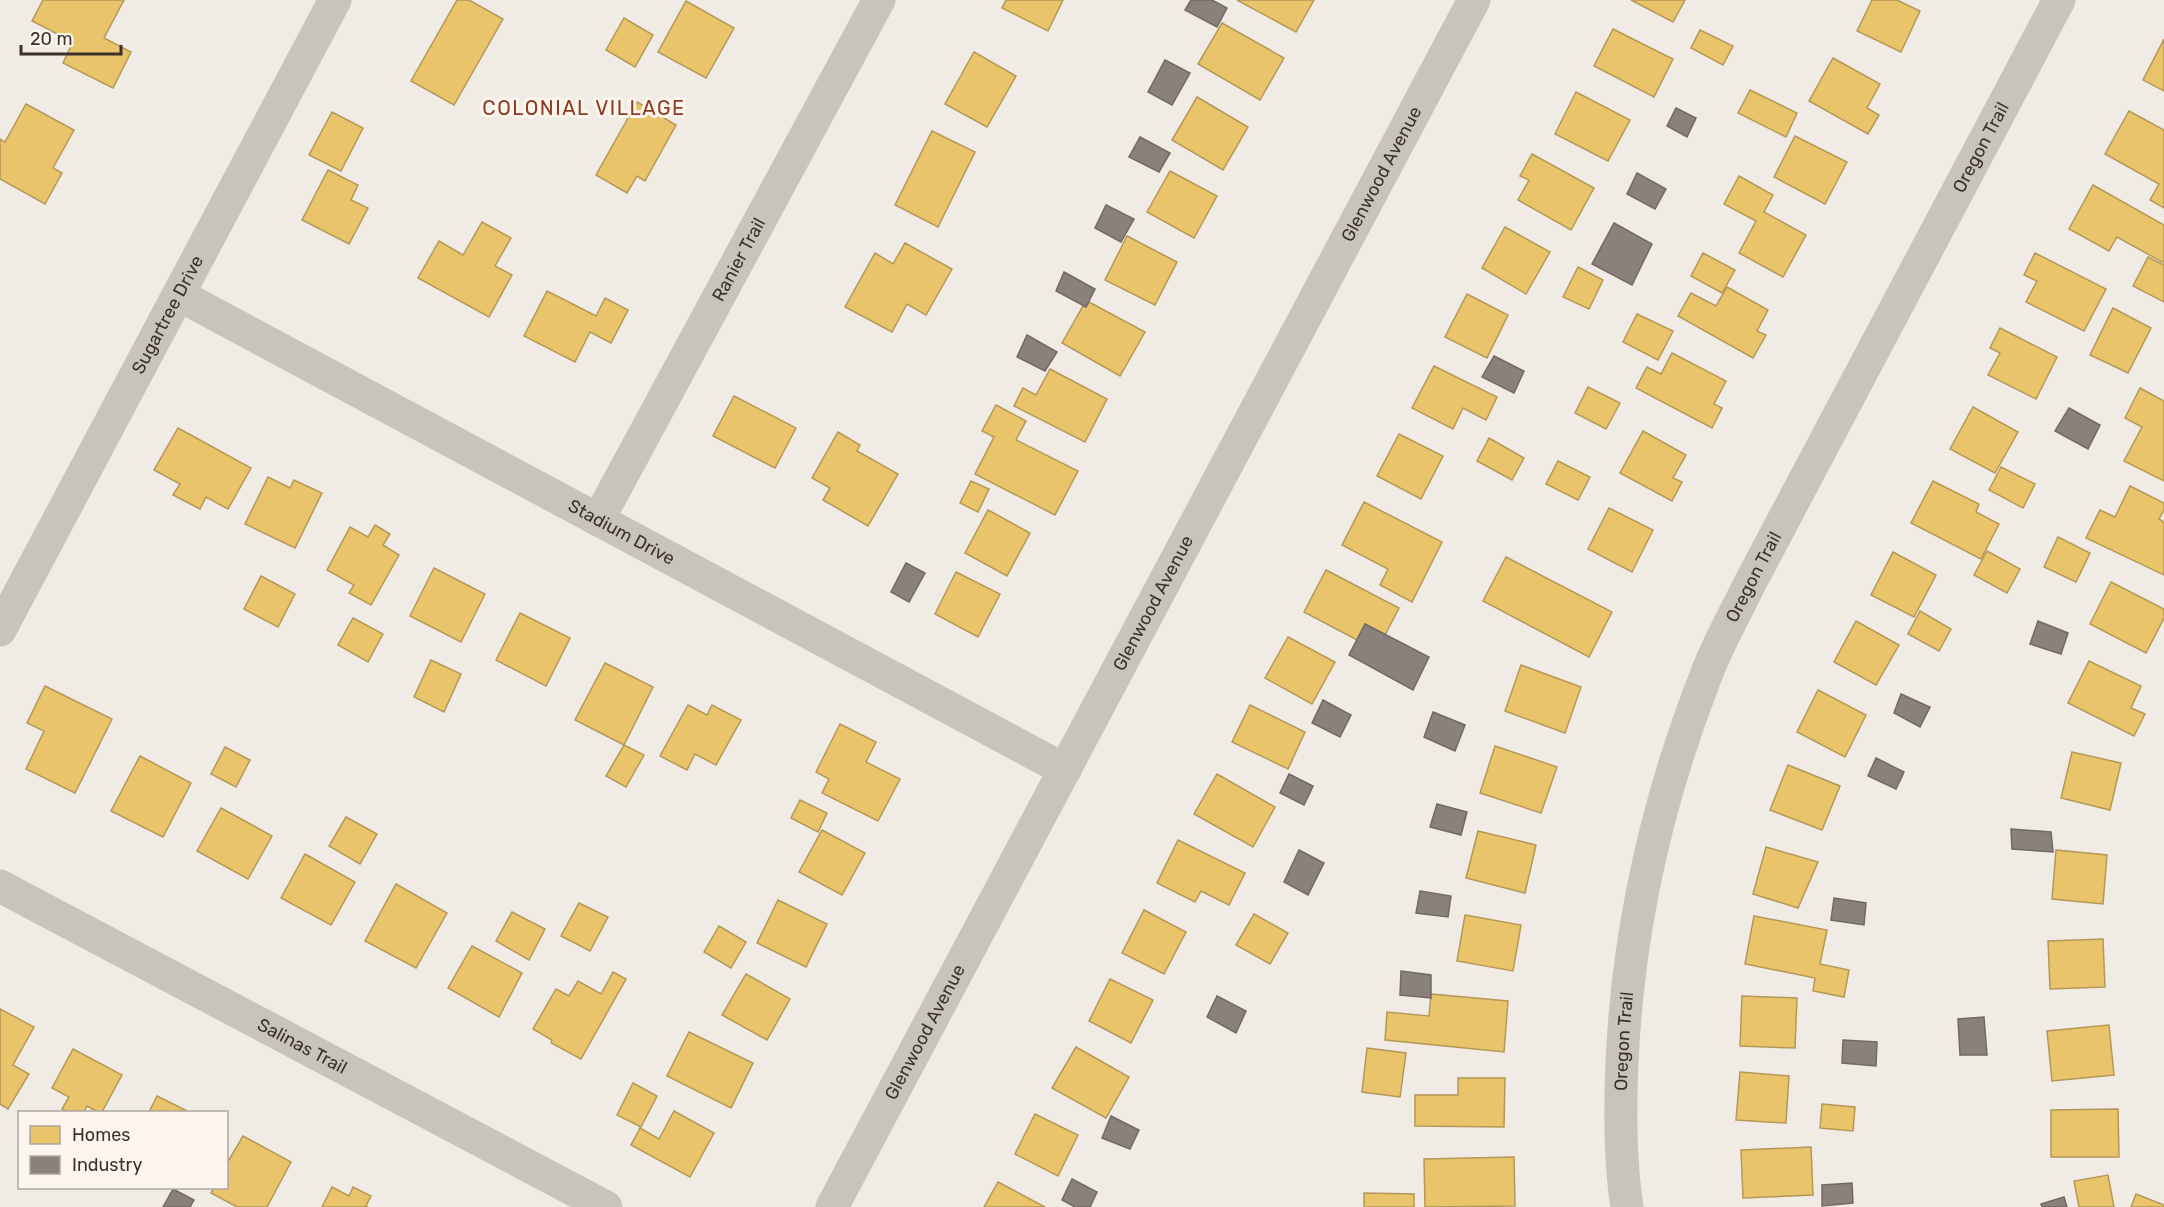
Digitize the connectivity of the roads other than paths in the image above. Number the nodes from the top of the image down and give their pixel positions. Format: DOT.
graph roads {
  1 [pos="335,0"];
  2 [pos="879,0"];
  3 [pos="1474,0"];
  4 [pos="2059,0"];
  5 [pos="179,295"];
  6 [pos="598,520"];
  7 [pos="0,630"];
  8 [pos="1065,770"];
  9 [pos="0,886"];
  10 [pos="606,1207"];
  11 [pos="832,1207"];
  12 [pos="1627,1207"];
  1 -- 5 [label="street, Sugartree Drive"];
  2 -- 6 [label="street, Ranier Trail"];
  3 -- 8 [label="street, Glenwood Avenue"];
  4 -- 12 [label="street, Oregon Trail"];
  5 -- 6 [label="street, Stadium Drive"];
  5 -- 7 [label="street, Sugartree Drive"];
  6 -- 8 [label="street, Stadium Drive"];
  8 -- 11 [label="street, Glenwood Avenue"];
  9 -- 10 [label="street, Salinas Trail"];
}
